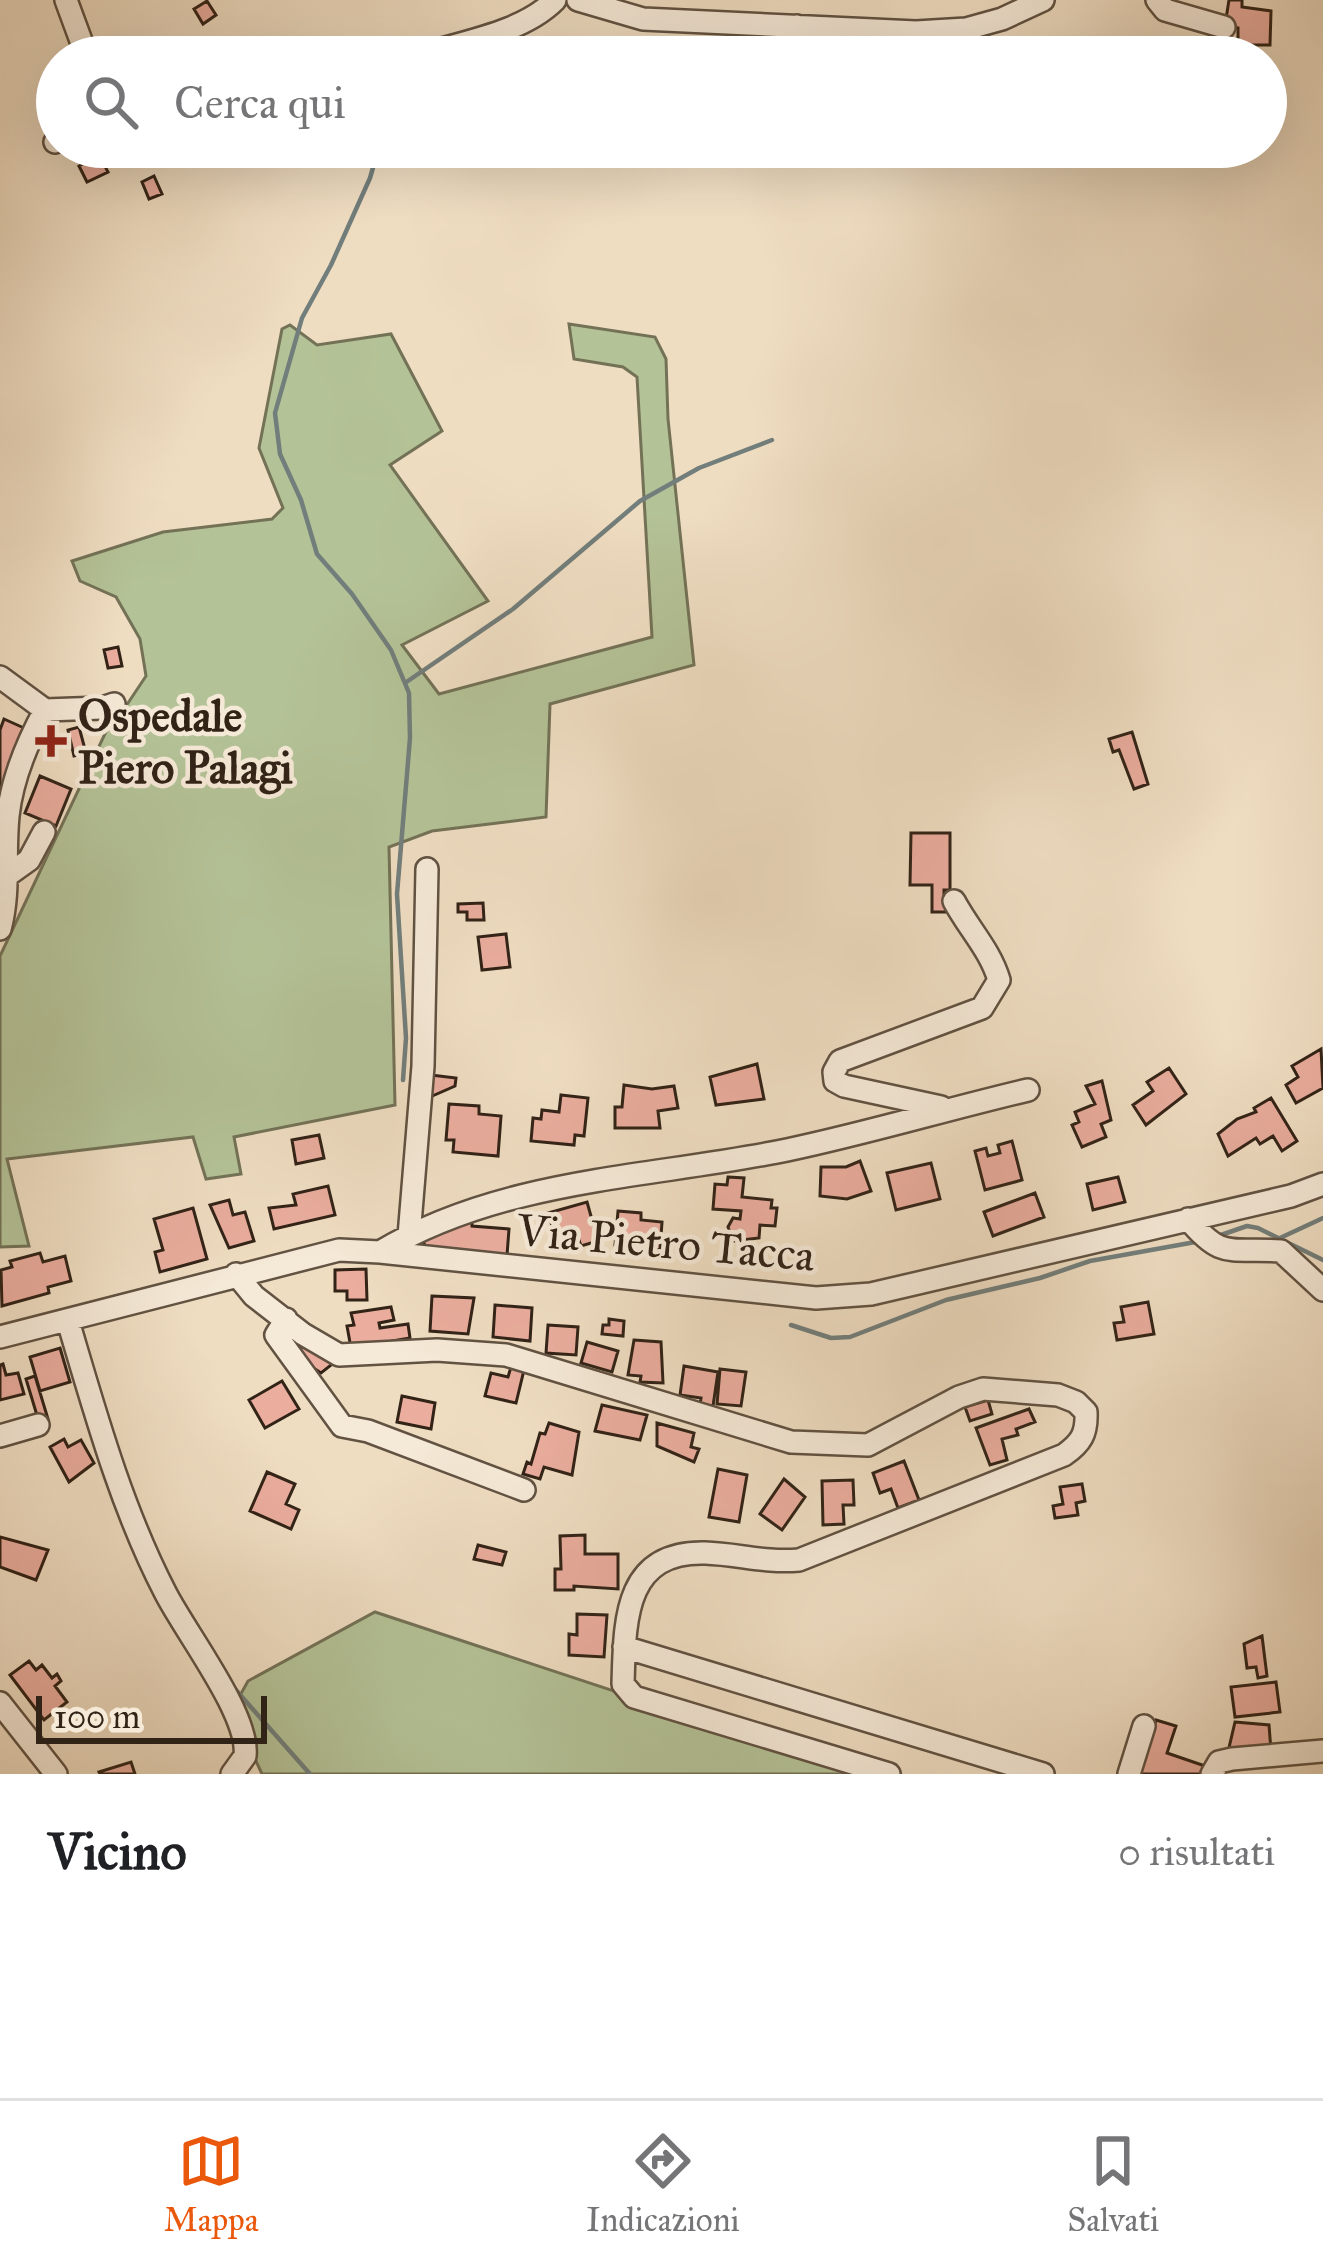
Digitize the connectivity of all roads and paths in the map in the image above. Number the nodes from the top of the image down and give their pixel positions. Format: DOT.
graph roads {
  1 [pos="66,0"];
  2 [pos="555,0"];
  3 [pos="578,0"];
  4 [pos="1043,0"];
  5 [pos="1157,0"];
  6 [pos="797,26"];
  7 [pos="1224,27"];
  8 [pos="79,36"];
  9 [pos="481,36"];
  10 [pos="797,36"];
  11 [pos="6,682"];
  12 [pos="114,704"];
  13 [pos="0,709"];
  14 [pos="45,710"];
  15 [pos="44,832"];
  16 [pos="5,866"];
  17 [pos="427,868"];
  18 [pos="955,901"];
  19 [pos="0,929"];
  20 [pos="1028,1090"];
  21 [pos="948,1109"];
  22 [pos="1323,1184"];
  23 [pos="1188,1219"];
  24 [pos="409,1236"];
  25 [pos="380,1252"];
  26 [pos="236,1274"];
  27 [pos="1323,1290"];
  28 [pos="286,1319"];
  29 [pos="68,1321"];
  30 [pos="0,1337"];
  31 [pos="38,1425"];
  32 [pos="0,1436"];
  33 [pos="524,1490"];
  34 [pos="624,1647"];
  35 [pos="0,1703"];
  36 [pos="1144,1726"];
  37 [pos="1323,1751"];
  38 [pos="56,1774"];
  39 [pos="232,1774"];
  40 [pos="889,1774"];
  41 [pos="1043,1774"];
  42 [pos="1129,1774"];
  43 [pos="1211,1774"];
  1 -- 8 [label="street"];
  2 -- 9 [label="street"];
  3 -- 6 [label="street"];
  4 -- 6 [label="street"];
  5 -- 7 [label="street"];
  6 -- 10 [label="street"];
  11 -- 13 [label="street"];
  11 -- 14 [label="street"];
  12 -- 14 [label="street"];
  14 -- 16 [label="street"];
  15 -- 16 [label="street"];
  16 -- 19 [label="street"];
  17 -- 24 [label="street"];
  18 -- 21 [label="street"];
  20 -- 21 [label="street"];
  21 -- 24 [label="street"];
  22 -- 23 [label="street, Via Pietro Tacca"];
  23 -- 25 [label="street, Via Pietro Tacca"];
  23 -- 27 [label="street"];
  24 -- 25 [label="street"];
  25 -- 26 [label="street, Via Pietro Tacca"];
  26 -- 28 [label="street"];
  26 -- 29 [label="street, Via Pietro Tacca"];
  28 -- 33 [label="street"];
  28 -- 34 [label="street"];
  29 -- 30 [label="street, Via Pietro Tacca"];
  29 -- 39 [label="street"];
  31 -- 32 [label="street"];
  34 -- 40 [label="street"];
  34 -- 41 [label="street"];
  35 -- 38 [label="street"];
  36 -- 42 [label="street"];
  37 -- 43 [label="street"];
}
